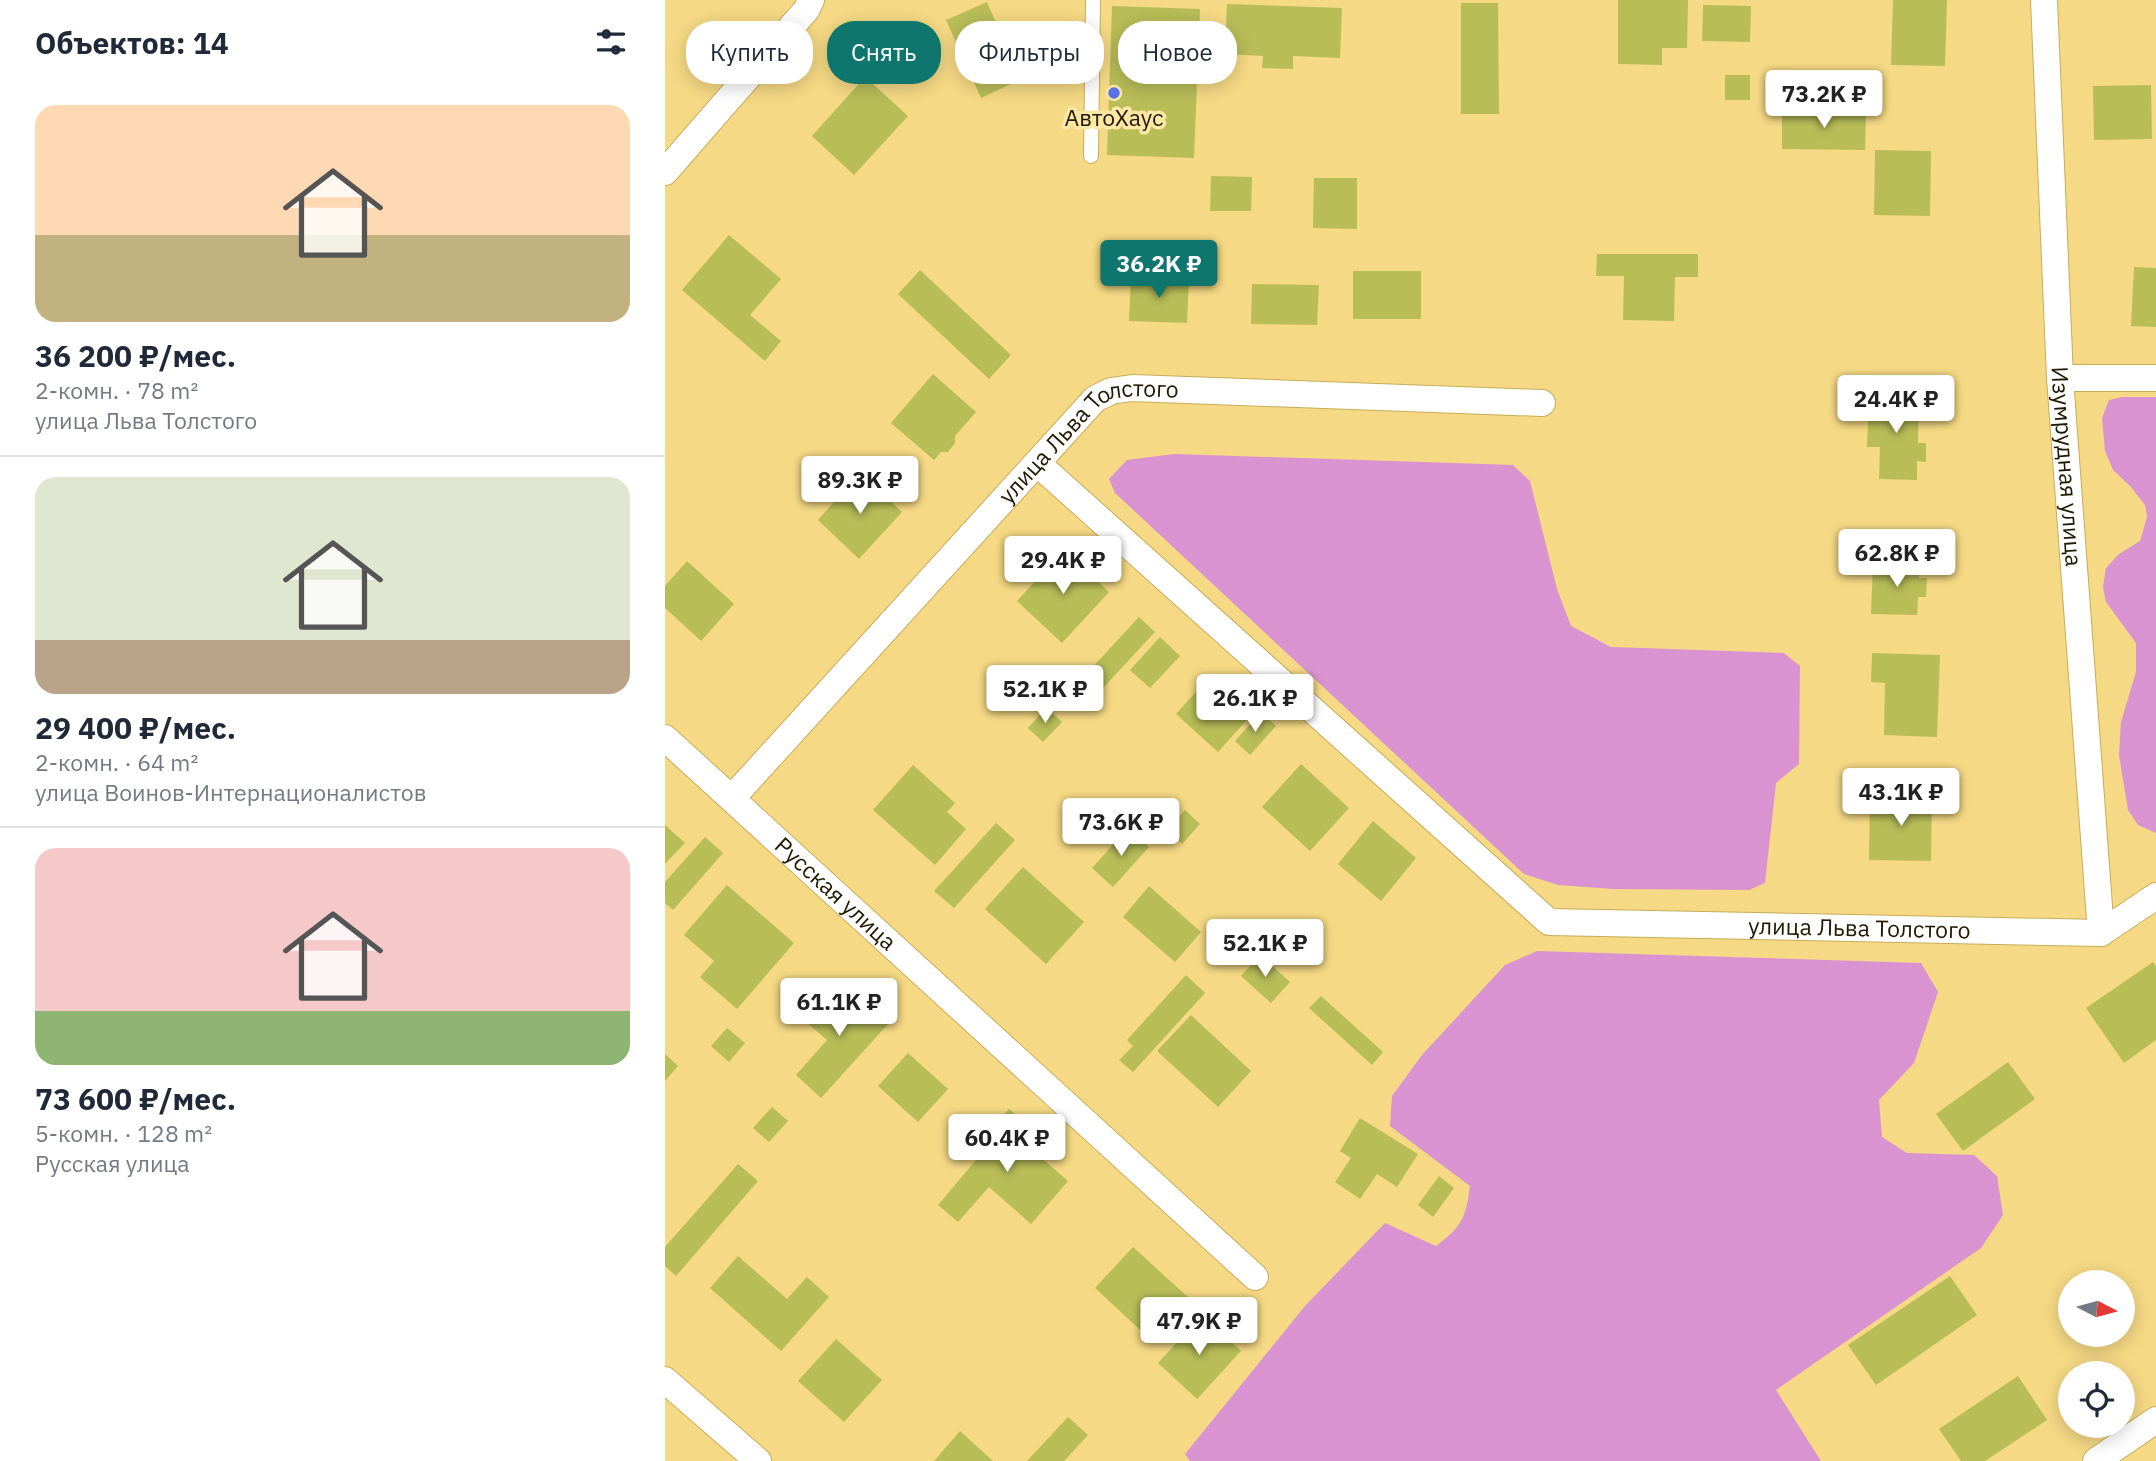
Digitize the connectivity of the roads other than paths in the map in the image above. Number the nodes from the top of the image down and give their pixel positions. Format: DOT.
graph roads {
  1 [pos="811,0"];
  2 [pos="1093,0"];
  3 [pos="2043,0"];
  4 [pos="1091,156"];
  5 [pos="665,172"];
  6 [pos="2060,378"];
  7 [pos="2156,379"];
  8 [pos="1542,403"];
  9 [pos="1037,463"];
  10 [pos="665,738"];
  11 [pos="732,798"];
  12 [pos="2156,896"];
  13 [pos="2101,933"];
  14 [pos="1255,1277"];
  15 [pos="665,1380"];
  16 [pos="2156,1420"];
  17 [pos="758,1461"];
  18 [pos="2096,1461"];
  1 -- 5 [label="street"];
  2 -- 4 [label="lane"];
  3 -- 6 [label="street, Изумрудная улица"];
  6 -- 7 [label="street"];
  6 -- 13 [label="street, Изумрудная улица"];
  8 -- 9 [label="street, улица Льва Толстого"];
  9 -- 11 [label="street, улица Льва Толстого"];
  9 -- 13 [label="street, улица Льва Толстого"];
  10 -- 11 [label="street, Русская улица"];
  11 -- 14 [label="street, Русская улица"];
  12 -- 13 [label="street"];
  15 -- 17 [label="street"];
  16 -- 18 [label="street"];
}
